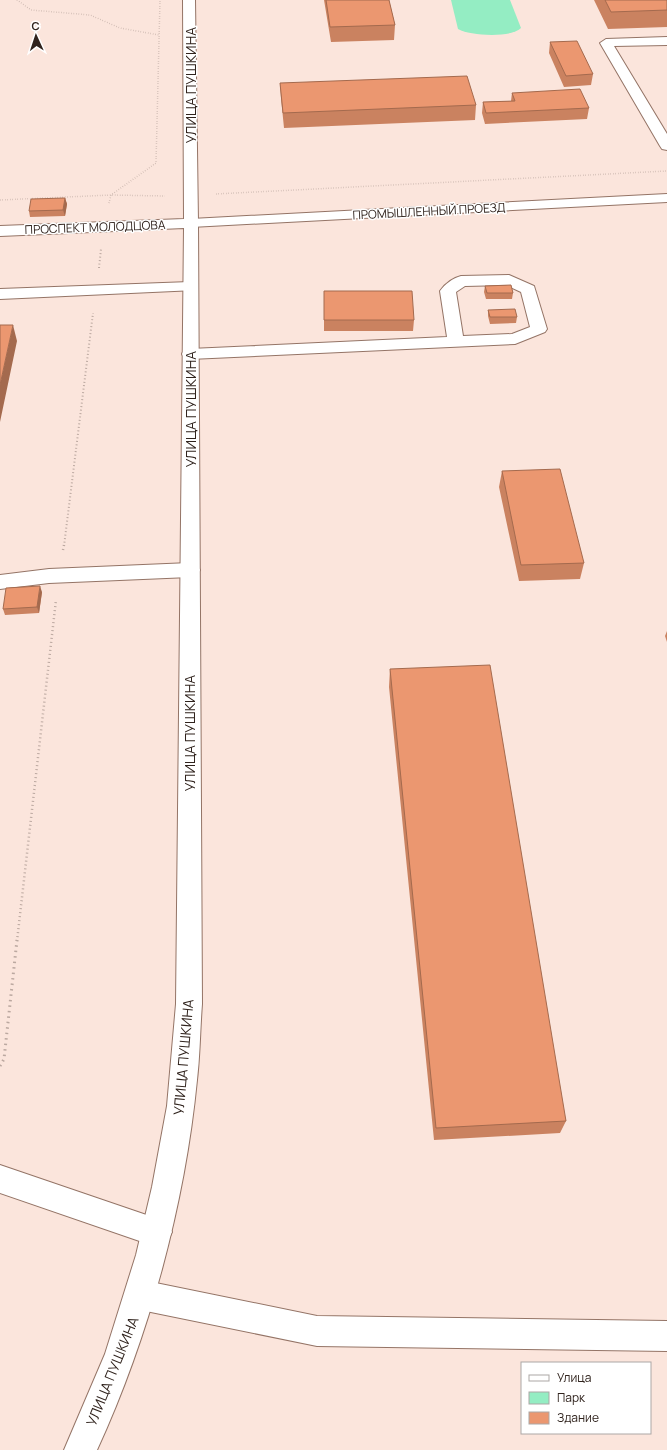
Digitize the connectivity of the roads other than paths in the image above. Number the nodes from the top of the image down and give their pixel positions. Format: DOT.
graph roads {
  1 [pos="189,0"];
  2 [pos="667,41"];
  3 [pos="667,146"];
  4 [pos="667,198"];
  5 [pos="191,223"];
  6 [pos="0,231"];
  7 [pos="190,287"];
  8 [pos="0,294"];
  9 [pos="456,342"];
  10 [pos="190,354"];
  11 [pos="190,570"];
  12 [pos="0,582"];
  13 [pos="0,1179"];
  14 [pos="157,1232"];
  15 [pos="141,1295"];
  16 [pos="667,1336"];
  17 [pos="80,1450"];
  1 -- 5 [label="main road, УЛИЦА ПУШКИНА"];
  2 -- 3 [label="main road"];
  4 -- 5 [label="main road, ПРОМЫШЛЕННЫЙ ПРОЕЗД"];
  5 -- 6 [label="main road, ПРОСПЕКТ МОЛОДЦОВА"];
  5 -- 7 [label="main road, УЛИЦА ПУШКИНА"];
  7 -- 8 [label="main road"];
  7 -- 10 [label="main road, УЛИЦА ПУШКИНА"];
  9 -- 9 [label="main road"];
  9 -- 10 [label="main road"];
  10 -- 11 [label="main road, УЛИЦА ПУШКИНА"];
  11 -- 12 [label="main road"];
  11 -- 14 [label="main road, УЛИЦА ПУШКИНА"];
  13 -- 14 [label="main road"];
  14 -- 15 [label="main road, УЛИЦА ПУШКИНА"];
  15 -- 16 [label="main road"];
  15 -- 17 [label="main road, УЛИЦА ПУШКИНА"];
}
